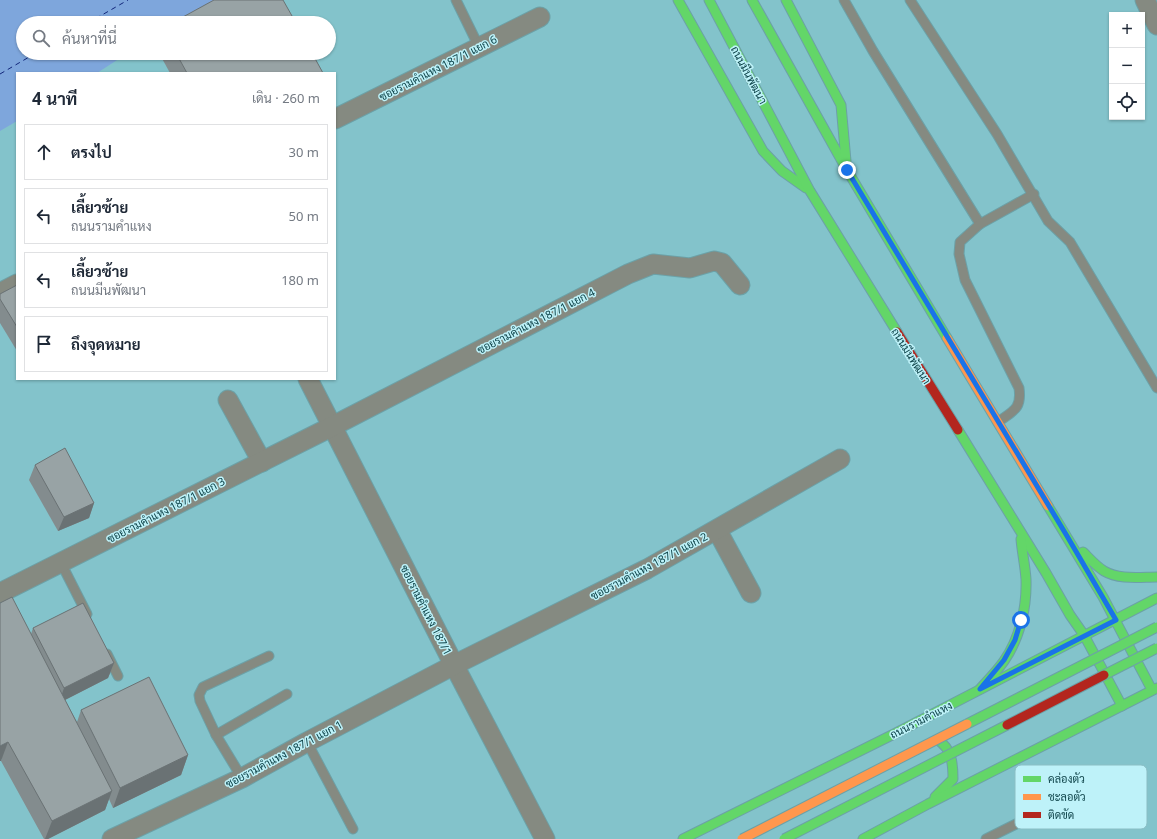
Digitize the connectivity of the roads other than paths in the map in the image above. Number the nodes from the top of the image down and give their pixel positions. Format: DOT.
graph roads {
  1 [pos="456,0"];
  2 [pos="678,0"];
  3 [pos="709,0"];
  4 [pos="752,0"];
  5 [pos="786,0"];
  6 [pos="844,0"];
  7 [pos="910,0"];
  8 [pos="1145,0"];
  9 [pos="540,17"];
  10 [pos="1157,25"];
  11 [pos="479,47"];
  12 [pos="336,118"];
  13 [pos="847,170"];
  14 [pos="810,192"];
  15 [pos="1034,194"];
  16 [pos="980,224"];
  17 [pos="16,285"];
  18 [pos="740,285"];
  19 [pos="0,293"];
  20 [pos="309,380"];
  21 [pos="1157,388"];
  22 [pos="228,400"];
  23 [pos="998,422"];
  24 [pos="333,426"];
  25 [pos="840,459"];
  26 [pos="262,462"];
  27 [pos="717,530"];
  28 [pos="1019,532"];
  29 [pos="1067,536"];
  30 [pos="61,563"];
  31 [pos="1157,577"];
  32 [pos="751,593"];
  33 [pos="0,594"];
  34 [pos="1157,598"];
  35 [pos="90,619"];
  36 [pos="1116,620"];
  37 [pos="1157,627"];
  38 [pos="1084,635"];
  39 [pos="104,648"];
  40 [pos="1157,648"];
  41 [pos="270,656"];
  42 [pos="454,665"];
  43 [pos="118,676"];
  44 [pos="980,689"];
  45 [pos="1155,689"];
  46 [pos="286,694"];
  47 [pos="1122,706"];
  48 [pos="894,734"];
  49 [pos="914,734"];
  50 [pos="216,735"];
  51 [pos="925,736"];
  52 [pos="307,742"];
  53 [pos="242,778"];
  54 [pos="928,804"];
  55 [pos="1015,824"];
  56 [pos="353,830"];
  57 [pos="112,839"];
  58 [pos="545,839"];
  59 [pos="683,839"];
  60 [pos="742,839"];
  61 [pos="784,839"];
  62 [pos="863,839"];
  63 [pos="986,839"];
  1 -- 11 [label="lane"];
  2 -- 14 [label="street"];
  3 -- 14 [label="street, ถนนมีนพัฒนา"];
  4 -- 13 [label="street"];
  5 -- 13 [label="street"];
  6 -- 16 [label="lane"];
  7 -- 15 [label="lane"];
  8 -- 10 [label="street"];
  9 -- 11 [label="street, ซอยรามคำแหง 187/1 แยก 6"];
  11 -- 12 [label="street, ซอยรามคำแหง 187/1 แยก 6"];
  13 -- 23 [label="street"];
  14 -- 28 [label="street, ถนนมีนพัฒนา"];
  15 -- 16 [label="lane"];
  15 -- 21 [label="lane"];
  16 -- 23 [label="lane"];
  17 -- 19 [label="street"];
  18 -- 24 [label="street, ซอยรามคำแหง 187/1 แยก 4"];
  20 -- 24 [label="street, ซอยรามคำแหง 187/1"];
  22 -- 26 [label="street"];
  23 -- 29 [label="street"];
  24 -- 26 [label="street, ซอยรามคำแหง 187/1 แยก 3"];
  24 -- 42 [label="street, ซอยรามคำแหง 187/1"];
  25 -- 27 [label="street, ซอยรามคำแหง 187/1 แยก 2"];
  26 -- 30 [label="street, ซอยรามคำแหง 187/1 แยก 3"];
  27 -- 32 [label="street"];
  27 -- 42 [label="street, ซอยรามคำแหง 187/1 แยก 2"];
  28 -- 38 [label="street, ถนนมีนพัฒนา"];
  28 -- 44 [label="street"];
  29 -- 31 [label="street"];
  29 -- 36 [label="street"];
  30 -- 33 [label="street, ซอยรามคำแหง 187/1 แยก 3"];
  30 -- 35 [label="lane"];
  34 -- 36 [label="street, ถนนรามคำแหง"];
  36 -- 38 [label="street, ถนนรามคำแหง"];
  36 -- 45 [label="street"];
  37 -- 60 [label="street, bridge"];
  38 -- 44 [label="street, ถนนรามคำแหง"];
  38 -- 47 [label="street, ถนนมีนพัฒนา"];
  39 -- 43 [label="lane"];
  40 -- 61 [label="street, bridge"];
  41 -- 50 [label="lane"];
  42 -- 52 [label="street, ซอยรามคำแหง 187/1 แยก 1"];
  42 -- 58 [label="street, ซอยรามคำแหง 187/1"];
  44 -- 48 [label="street, ถนนรามคำแหง"];
  45 -- 47 [label="street"];
  46 -- 50 [label="lane"];
  47 -- 54 [label="street"];
  48 -- 49 [label="street"];
  48 -- 59 [label="street, ถนนรามคำแหง"];
  50 -- 53 [label="lane"];
  51 -- 54 [label="street"];
  52 -- 53 [label="street, ซอยรามคำแหง 187/1 แยก 1"];
  52 -- 56 [label="lane"];
  53 -- 57 [label="street, ซอยรามคำแหง 187/1 แยก 1"];
  54 -- 62 [label="street"];
  55 -- 63 [label="lane"];
}
